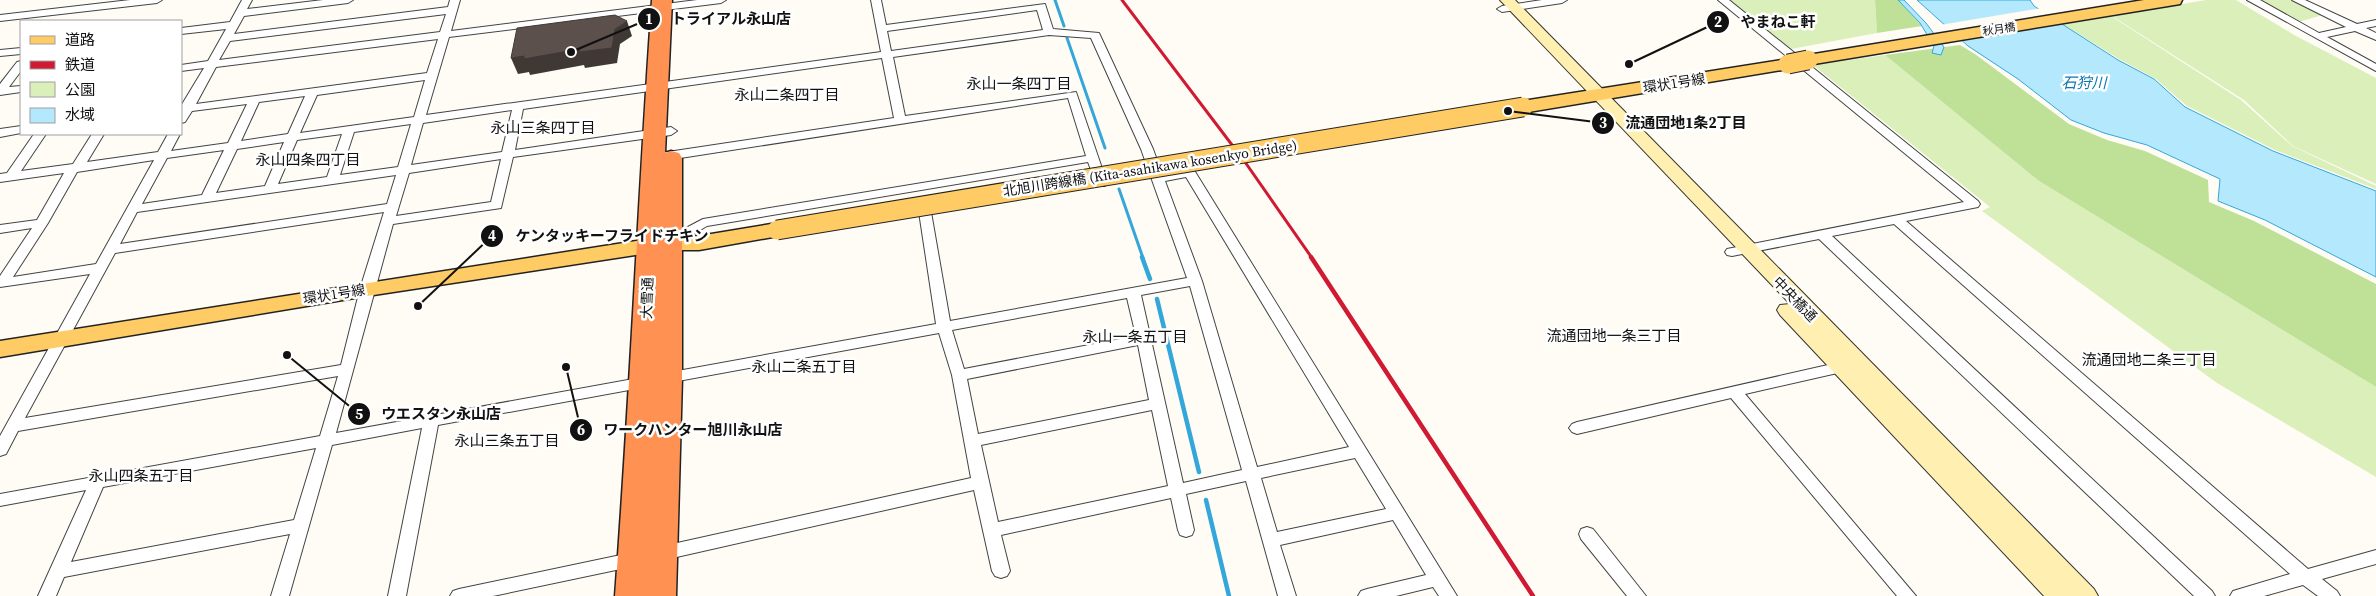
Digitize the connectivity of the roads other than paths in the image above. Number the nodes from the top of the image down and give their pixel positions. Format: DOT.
graph roads {
  1 [pos="71,0"];
  2 [pos="157,0"];
  3 [pos="247,0"];
  4 [pos="348,0"];
  5 [pos="721,0"];
  6 [pos="876,0"];
  7 [pos="1562,0"];
  8 [pos="1723,0"];
  9 [pos="2129,0"];
  10 [pos="2174,0"];
  11 [pos="2252,0"];
  12 [pos="2297,0"];
  13 [pos="669,3"];
  14 [pos="1504,4"];
  15 [pos="454,5"];
  16 [pos="62,11"];
  17 [pos="240,13"];
  18 [pos="0,18"];
  19 [pos="55,20"];
  20 [pos="2376,23"];
  21 [pos="233,25"];
  22 [pos="882,28"];
  23 [pos="2356,28"];
  24 [pos="182,31"];
  25 [pos="1049,32"];
  26 [pos="444,35"];
  27 [pos="2318,36"];
  28 [pos="2376,37"];
  29 [pos="226,38"];
  30 [pos="20,51"];
  31 [pos="0,53"];
  32 [pos="888,56"];
  33 [pos="1803,57"];
  34 [pos="212,64"];
  35 [pos="20,65"];
  36 [pos="182,68"];
  37 [pos="2376,68"];
  38 [pos="432,76"];
  39 [pos="665,86"];
  40 [pos="20,89"];
  41 [pos="0,91"];
  42 [pos="312,92"];
  43 [pos="1590,92"];
  44 [pos="255,99"];
  45 [pos="1520,104"];
  46 [pos="518,106"];
  47 [pos="184,108"];
  48 [pos="419,120"];
  49 [pos="900,121"];
  50 [pos="20,130"];
  51 [pos="349,130"];
  52 [pos="0,132"];
  53 [pos="662,132"];
  54 [pos="39,135"];
  55 [pos="97,135"];
  56 [pos="173,135"];
  57 [pos="292,138"];
  58 [pos="232,146"];
  59 [pos="508,155"];
  60 [pos="161,156"];
  61 [pos="662,156"];
  62 [pos="1093,158"];
  63 [pos="75,168"];
  64 [pos="404,169"];
  65 [pos="3,178"];
  66 [pos="1158,178"];
  67 [pos="332,180"];
  68 [pos="270,189"];
  69 [pos="207,198"];
  70 [pos="392,207"];
  71 [pos="132,209"];
  72 [pos="925,212"];
  73 [pos="1895,218"];
  74 [pos="389,221"];
  75 [pos="42,223"];
  76 [pos="776,225"];
  77 [pos="0,229"];
  78 [pos="1822,234"];
  79 [pos="659,245"];
  80 [pos="110,250"];
  81 [pos="1739,250"];
  82 [pos="100,268"];
  83 [pos="1195,281"];
  84 [pos="1,283"];
  85 [pos="367,289"];
  86 [pos="1133,292"];
  87 [pos="944,327"];
  88 [pos="61,339"];
  89 [pos="1145,339"];
  90 [pos="0,349"];
  91 [pos="1850,365"];
  92 [pos="347,369"];
  93 [pos="959,375"];
  94 [pos="656,380"];
  95 [pos="1735,392"];
  96 [pos="1160,403"];
  97 [pos="431,421"];
  98 [pos="13,426"];
  99 [pos="1577,428"];
  100 [pos="325,440"];
  101 [pos="972,441"];
  102 [pos="0,450"];
  103 [pos="1359,451"];
  104 [pos="1252,474"];
  105 [pos="980,482"];
  106 [pos="97,483"];
  107 [pos="1179,491"];
  108 [pos="0,500"];
  109 [pos="1397,512"];
  110 [pos="301,525"];
  111 [pos="992,530"];
  112 [pos="1186,530"];
  113 [pos="1587,534"];
  114 [pos="1271,540"];
  115 [pos="647,556"];
  116 [pos="2376,557"];
  117 [pos="58,571"];
  118 [pos="1002,571"];
  119 [pos="2304,576"];
  120 [pos="1438,579"];
  121 [pos="47,596"];
  122 [pos="280,596"];
  123 [pos="397,596"];
  124 [pos="459,596"];
  125 [pos="632,596"];
  126 [pos="659,596"];
  127 [pos="1287,596"];
  128 [pos="1367,596"];
  129 [pos="1448,596"];
  130 [pos="1637,596"];
  131 [pos="1907,596"];
  132 [pos="2060,596"];
  133 [pos="2085,596"];
  134 [pos="2206,596"];
  135 [pos="2239,596"];
  136 [pos="2331,596"];
  1 -- 16 [label="street"];
  2 -- 16 [label="street"];
  3 -- 17 [label="street"];
  4 -- 17 [label="street"];
  5 -- 13 [label="street"];
  6 -- 22 [label="street"];
  7 -- 14 [label="street"];
  8 -- 73 [label="street"];
  9 -- 33 [label="main road, 秋月橋"];
  10 -- 33 [label="main road, 秋月橋"];
  11 -- 27 [label="street"];
  12 -- 23 [label="street"];
  13 -- 26 [label="street"];
  13 -- 39 [label="highway, 大雪通"];
  14 -- 43 [label="main road, 中央橋通"];
  15 -- 26 [label="street"];
  15 -- 29 [label="street"];
  16 -- 18 [label="street"];
  16 -- 19 [label="street"];
  17 -- 21 [label="street"];
  20 -- 23 [label="street"];
  21 -- 24 [label="street"];
  21 -- 29 [label="street"];
  22 -- 25 [label="street"];
  22 -- 32 [label="street"];
  23 -- 27 [label="street"];
  23 -- 28 [label="street"];
  25 -- 32 [label="street"];
  25 -- 66 [label="street"];
  26 -- 34 [label="street"];
  26 -- 38 [label="street"];
  27 -- 37 [label="street"];
  29 -- 34 [label="street"];
  30 -- 31 [label="street"];
  32 -- 39 [label="street"];
  32 -- 49 [label="street"];
  33 -- 43 [label="main road, 環状1号線"];
  34 -- 36 [label="street"];
  34 -- 47 [label="street"];
  35 -- 41 [label="street"];
  38 -- 42 [label="street"];
  38 -- 48 [label="street"];
  39 -- 46 [label="street"];
  39 -- 53 [label="highway, 大雪通"];
  40 -- 41 [label="street"];
  42 -- 44 [label="street"];
  42 -- 57 [label="street"];
  43 -- 45 [label="main road, 環状1号線"];
  43 -- 81 [label="main road, 中央橋通"];
  44 -- 47 [label="street"];
  44 -- 58 [label="street"];
  45 -- 76 [label="main road, 北旭川跨線橋 (Kita-asahikawa kosenkyo Bridge), bridge"];
  46 -- 48 [label="street"];
  46 -- 59 [label="street"];
  48 -- 51 [label="street"];
  48 -- 64 [label="street"];
  49 -- 61 [label="street"];
  49 -- 62 [label="street"];
  50 -- 52 [label="street"];
  51 -- 57 [label="street"];
  51 -- 67 [label="street"];
  53 -- 59 [label="street"];
  53 -- 61 [label="highway, 大雪通"];
  54 -- 65 [label="street"];
  55 -- 63 [label="street"];
  56 -- 60 [label="street"];
  57 -- 58 [label="street"];
  57 -- 68 [label="street"];
  58 -- 60 [label="street"];
  58 -- 69 [label="street"];
  59 -- 64 [label="street"];
  59 -- 74 [label="street"];
  60 -- 63 [label="street"];
  60 -- 71 [label="street"];
  61 -- 79 [label="highway, 大雪通"];
  62 -- 72 [label="street"];
  62 -- 79 [label="street"];
  63 -- 65 [label="street"];
  63 -- 75 [label="street"];
  64 -- 67 [label="street"];
  64 -- 70 [label="street"];
  66 -- 83 [label="street"];
  66 -- 103 [label="street"];
  67 -- 68 [label="street"];
  68 -- 69 [label="street"];
  69 -- 71 [label="street"];
  70 -- 74 [label="street"];
  70 -- 80 [label="street"];
  71 -- 80 [label="street"];
  72 -- 79 [label="street"];
  72 -- 87 [label="street"];
  73 -- 78 [label="street"];
  73 -- 119 [label="street"];
  74 -- 85 [label="street"];
  75 -- 77 [label="street"];
  75 -- 84 [label="street"];
  76 -- 79 [label="main road, 環状1号線"];
  78 -- 81 [label="street"];
  78 -- 134 [label="street"];
  79 -- 85 [label="main road, 環状1号線"];
  79 -- 94 [label="highway, 大雪通"];
  80 -- 82 [label="street"];
  81 -- 91 [label="main road, 中央橋通"];
  82 -- 84 [label="street"];
  82 -- 88 [label="street"];
  83 -- 86 [label="street"];
  83 -- 104 [label="street"];
  85 -- 88 [label="main road, 環状1号線"];
  85 -- 92 [label="street"];
  86 -- 87 [label="street"];
  86 -- 89 [label="street"];
  87 -- 93 [label="street"];
  87 -- 94 [label="street"];
  88 -- 90 [label="main road, 環状1号線"];
  88 -- 98 [label="street"];
  89 -- 93 [label="street"];
  89 -- 96 [label="street"];
  91 -- 95 [label="street"];
  91 -- 132 [label="main road, 中央橋通"];
  91 -- 133 [label="main road, 中央橋通"];
  92 -- 98 [label="street"];
  92 -- 100 [label="street"];
  93 -- 101 [label="street"];
  94 -- 97 [label="street"];
  94 -- 115 [label="highway, 大雪通"];
  95 -- 99 [label="street"];
  95 -- 131 [label="street"];
  96 -- 101 [label="street"];
  96 -- 107 [label="street"];
  97 -- 100 [label="street"];
  97 -- 123 [label="street"];
  98 -- 102 [label="street"];
  100 -- 106 [label="street"];
  100 -- 110 [label="street"];
  101 -- 105 [label="street"];
  103 -- 104 [label="street"];
  103 -- 109 [label="street"];
  104 -- 107 [label="street"];
  104 -- 114 [label="street"];
  105 -- 111 [label="street"];
  105 -- 115 [label="street"];
  106 -- 108 [label="street"];
  106 -- 117 [label="street"];
  107 -- 111 [label="street"];
  107 -- 112 [label="street"];
  109 -- 114 [label="street"];
  109 -- 120 [label="street"];
  110 -- 117 [label="street"];
  110 -- 122 [label="street"];
  111 -- 118 [label="street"];
  113 -- 130 [label="street"];
  114 -- 127 [label="street"];
  115 -- 124 [label="street"];
  115 -- 125 [label="highway, 大雪通"];
  115 -- 126 [label="highway, 大雪通"];
  116 -- 119 [label="street"];
  117 -- 121 [label="street"];
  119 -- 135 [label="street"];
  119 -- 136 [label="street"];
  120 -- 128 [label="street"];
  120 -- 129 [label="street"];
}
